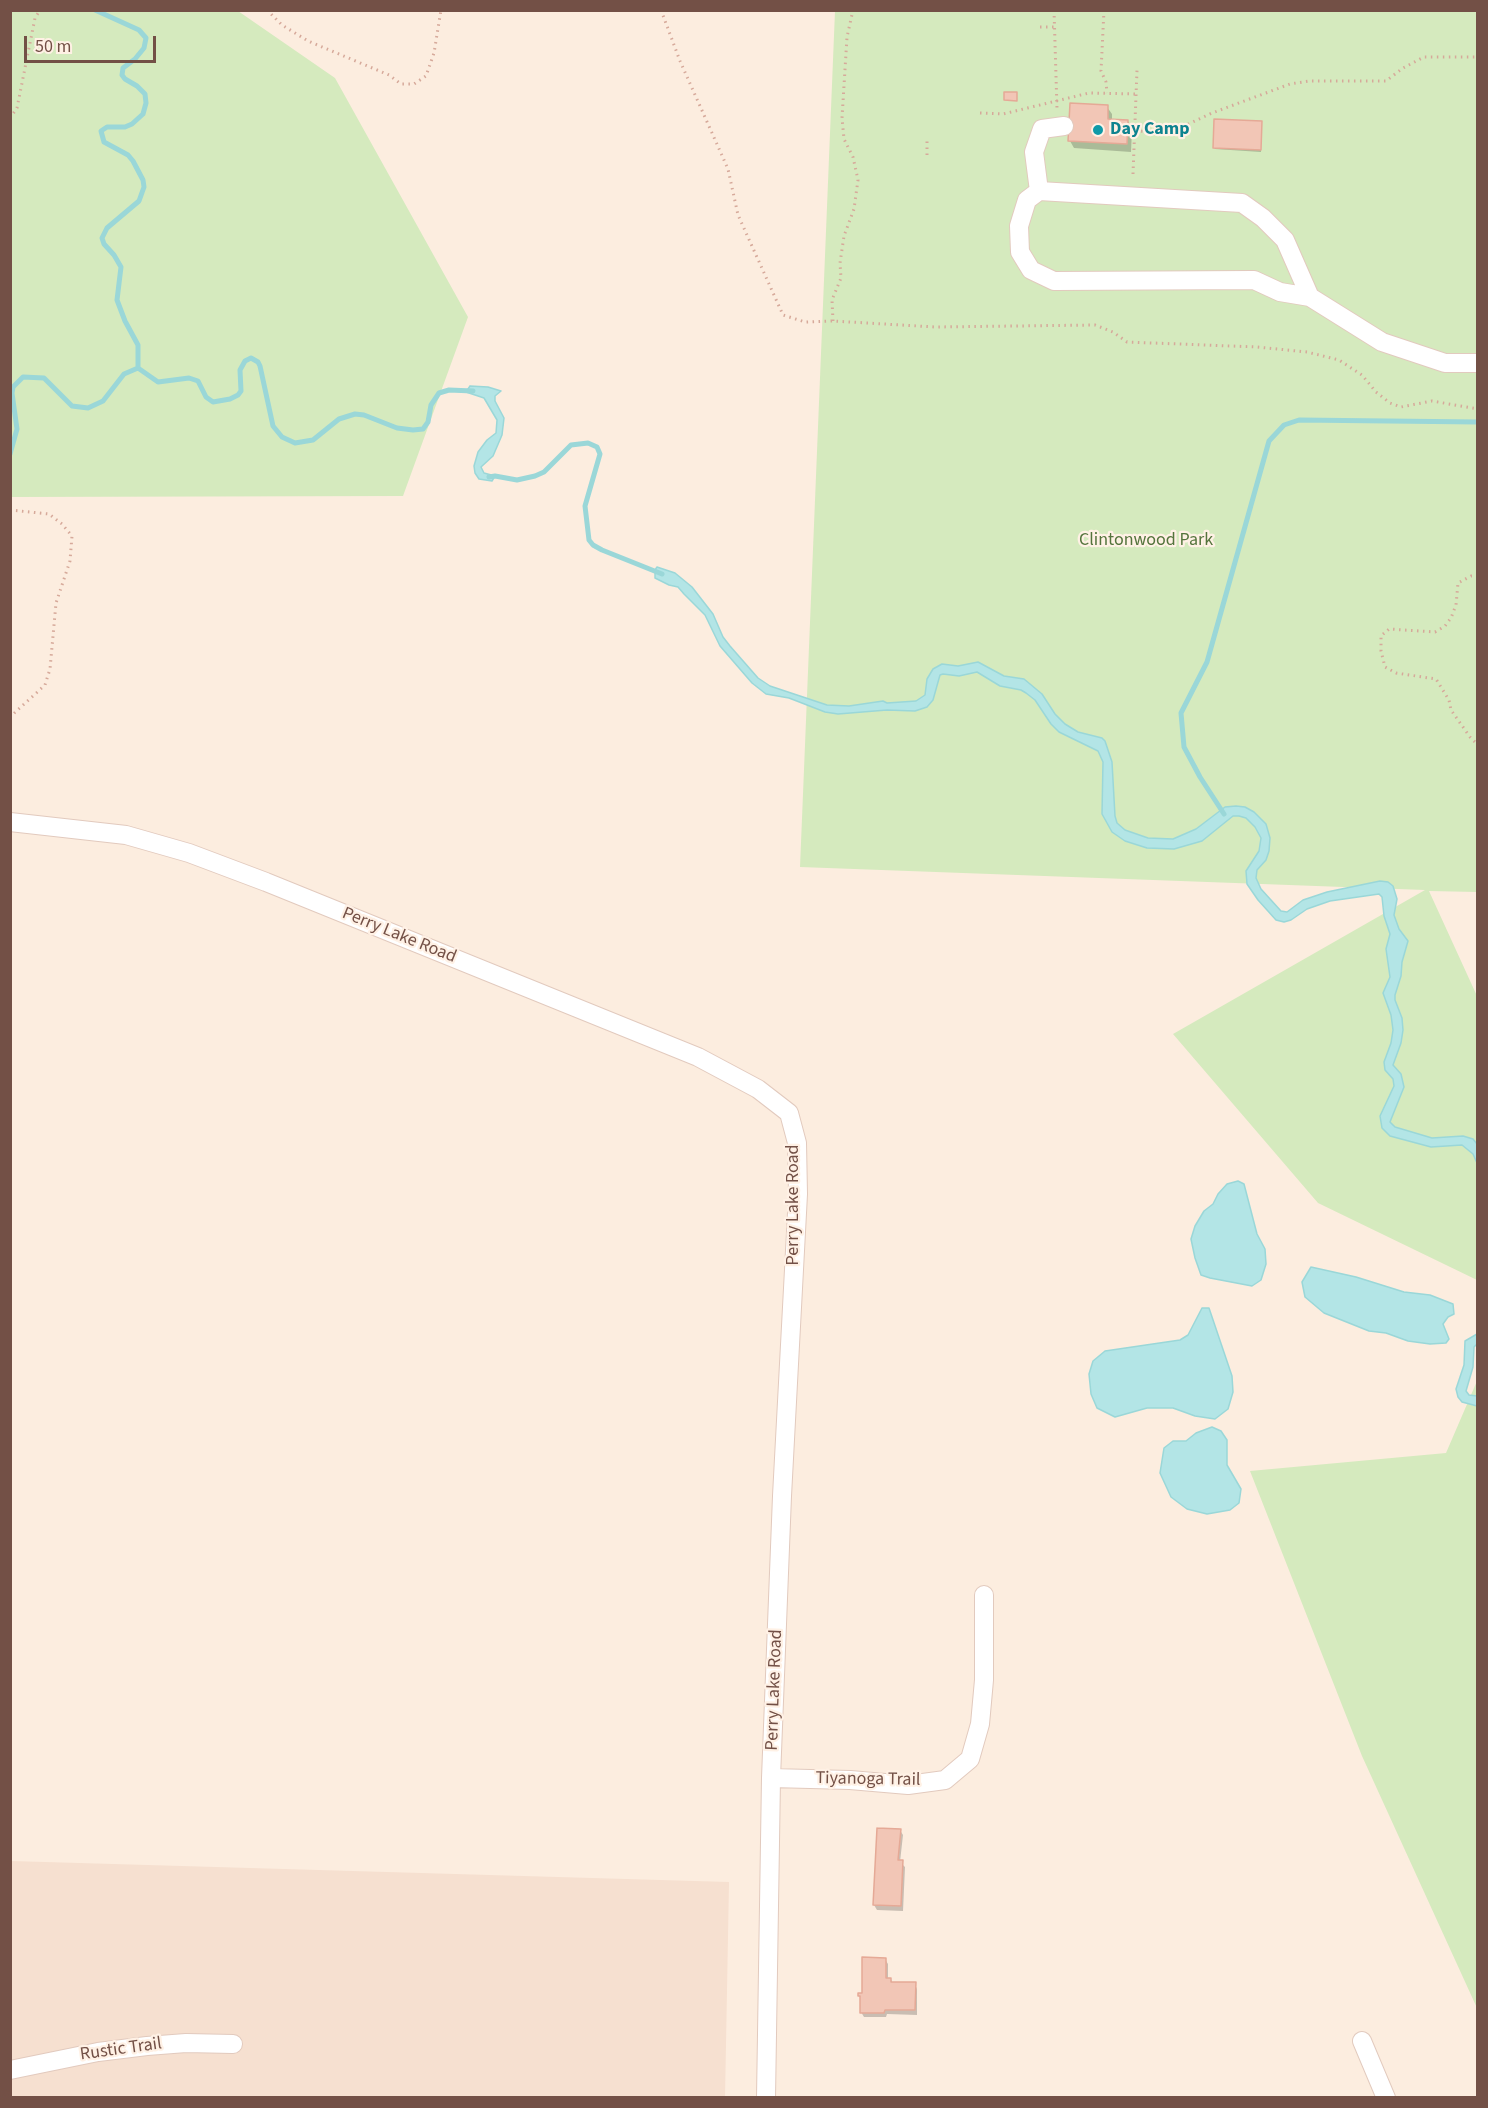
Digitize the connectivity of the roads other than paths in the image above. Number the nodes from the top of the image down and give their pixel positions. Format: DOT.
graph roads {
  1 [pos="1060,126"];
  2 [pos="1039,191"];
  3 [pos="1310,297"];
  4 [pos="1478,363"];
  5 [pos="10,822"];
  6 [pos="984,1595"];
  7 [pos="771,1778"];
  8 [pos="1362,2041"];
  9 [pos="233,2044"];
  10 [pos="10,2070"];
  11 [pos="766,2097"];
  12 [pos="1386,2097"];
  1 -- 2 [label="street"];
  2 -- 3 [label="street"];
  2 -- 3 [label="street"];
  3 -- 4 [label="street"];
  5 -- 7 [label="street, Perry Lake Road"];
  6 -- 7 [label="street, Tiyanoga Trail"];
  7 -- 11 [label="street, Perry Lake Road"];
  8 -- 12 [label="street"];
  9 -- 10 [label="street, Rustic Trail"];
}
